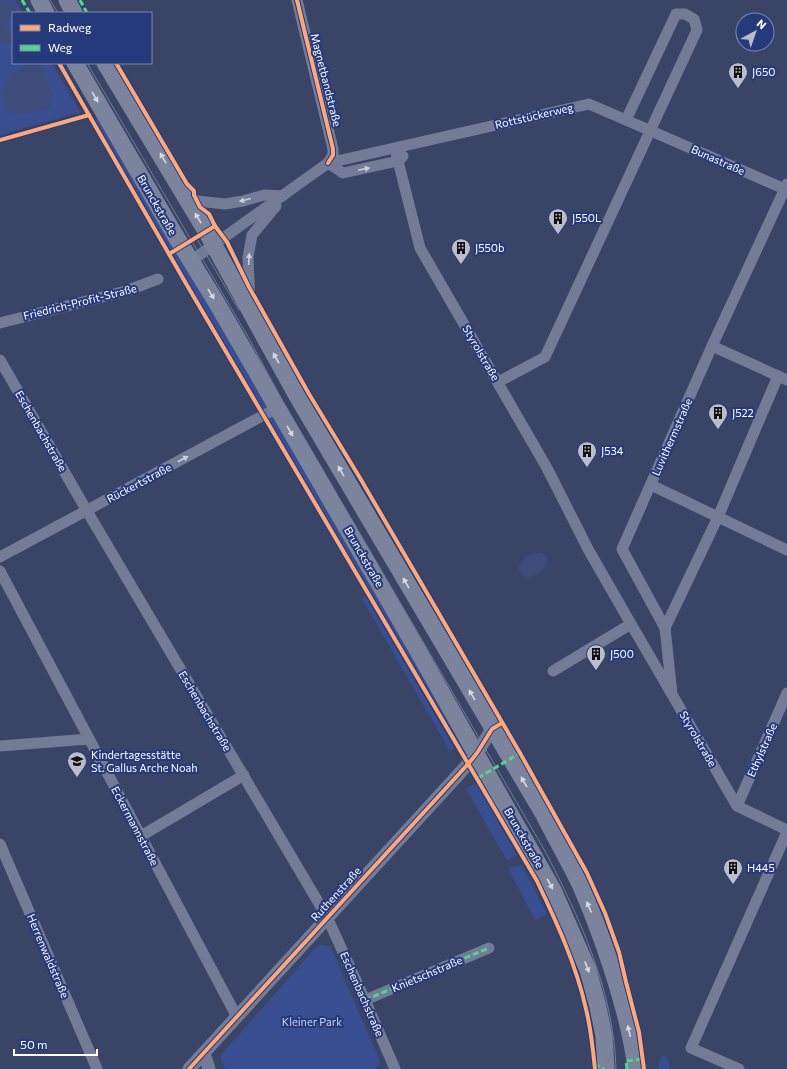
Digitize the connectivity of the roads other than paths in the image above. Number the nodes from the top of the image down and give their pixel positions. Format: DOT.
graph roads {
  1 [pos="39,0"];
  2 [pos="67,0"];
  3 [pos="297,0"];
  4 [pos="45,12"];
  5 [pos="73,12"];
  6 [pos="76,64"];
  7 [pos="106,64"];
  8 [pos="626,120"];
  9 [pos="649,130"];
  10 [pos="415,144"];
  11 [pos="395,149"];
  12 [pos="398,161"];
  13 [pos="328,163"];
  14 [pos="786,188"];
  15 [pos="182,192"];
  16 [pos="283,196"];
  17 [pos="214,245"];
  18 [pos="191,261"];
  19 [pos="158,279"];
  20 [pos="250,311"];
  21 [pos="0,323"];
  22 [pos="712,346"];
  23 [pos="0,360"];
  24 [pos="782,378"];
  25 [pos="498,382"];
  26 [pos="277,408"];
  27 [pos="651,486"];
  28 [pos="87,511"];
  29 [pos="718,517"];
  30 [pos="787,550"];
  31 [pos="0,557"];
  32 [pos="0,571"];
  33 [pos="630,624"];
  34 [pos="665,628"];
  35 [pos="553,672"];
  36 [pos="787,693"];
  37 [pos="672,694"];
  38 [pos="492,729"];
  39 [pos="89,739"];
  40 [pos="0,746"];
  41 [pos="477,753"];
  42 [pos="244,775"];
  43 [pos="737,806"];
  44 [pos="787,831"];
  45 [pos="141,836"];
  46 [pos="0,844"];
  47 [pos="327,917"];
  48 [pos="490,948"];
  49 [pos="365,1000"];
  50 [pos="237,1017"];
  51 [pos="204,1053"];
  52 [pos="97,1069"];
  53 [pos="189,1069"];
  54 [pos="209,1069"];
  55 [pos="395,1069"];
  56 [pos="606,1069"];
  57 [pos="636,1069"];
  58 [pos="739,1069"];
  1 -- 4 [label="main road"];
  2 -- 5 [label="main road"];
  3 -- 13 [label="street, Magnetbandstraße"];
  6 -- 18 [label="main road, Brunckstraße, one-way"];
  15 -- 7 [label="main road, one-way"];
  8 -- 9 [label="street, Rottstückerweg"];
  8 -- 9 [label="street"];
  8 -- 10 [label="street, Rottstückerweg"];
  9 -- 14 [label="street, Bunastraße"];
  9 -- 25 [label="street"];
  10 -- 11 [label="street, Rottstückerweg"];
  10 -- 12 [label="street"];
  11 -- 12 [label="street, Styrolstraße"];
  11 -- 13 [label="street, Rottstückerweg"];
  13 -- 12 [label="street, one-way"];
  12 -- 25 [label="street, Styrolstraße"];
  13 -- 16 [label="street, Rottstückerweg"];
  14 -- 22 [label="street, Luvithermstraße"];
  16 -- 15 [label="street, one-way"];
  17 -- 15 [label="main road, one-way"];
  16 -- 17 [label="street, Rottstückerweg"];
  20 -- 16 [label="street, one-way"];
  17 -- 18 [label="street, Rottstückerweg"];
  17 -- 20 [label="main road"];
  18 -- 26 [label="main road, Brunckstraße, one-way"];
  19 -- 21 [label="street, Friedrich-Profit-Straße"];
  38 -- 20 [label="main road, one-way"];
  22 -- 24 [label="street"];
  22 -- 27 [label="street, Luvithermstraße"];
  23 -- 28 [label="street, Eschenbachstraße"];
  24 -- 29 [label="street"];
  25 -- 33 [label="street, Styrolstraße"];
  28 -- 26 [label="street, Rückertstraße, one-way"];
  26 -- 41 [label="main road, Brunckstraße, one-way"];
  27 -- 29 [label="street"];
  27 -- 34 [label="street, Luvithermstraße"];
  28 -- 31 [label="street, Rückertstraße"];
  28 -- 42 [label="street, Eschenbachstraße"];
  29 -- 30 [label="street"];
  29 -- 34 [label="street"];
  32 -- 39 [label="street, Eckermannstraße"];
  33 -- 35 [label="street"];
  33 -- 37 [label="street, Styrolstraße"];
  34 -- 37 [label="street, Luvithermstraße"];
  36 -- 43 [label="street, Ethylstraße"];
  37 -- 43 [label="street, Styrolstraße"];
  38 -- 41 [label="street, Ruthenstraße"];
  57 -- 38 [label="main road, one-way"];
  39 -- 40 [label="street"];
  39 -- 45 [label="street, Eckermannstraße"];
  41 -- 47 [label="street, Ruthenstraße"];
  41 -- 56 [label="main road, Brunckstraße, one-way"];
  42 -- 45 [label="street"];
  42 -- 47 [label="street, Eschenbachstraße"];
  43 -- 44 [label="street"];
  44 -- 58 [label="street"];
  45 -- 50 [label="street, Eckermannstraße"];
  46 -- 52 [label="street, Herrenwaldstraße"];
  47 -- 49 [label="street, Eschenbachstraße"];
  47 -- 50 [label="street, Ruthenstraße"];
  48 -- 49 [label="street, Knietschstraße"];
  49 -- 55 [label="street, Eschenbachstraße"];
  50 -- 51 [label="street, Ruthenstraße"];
  51 -- 53 [label="street, Ruthenstraße"];
  51 -- 54 [label="street"];
}
